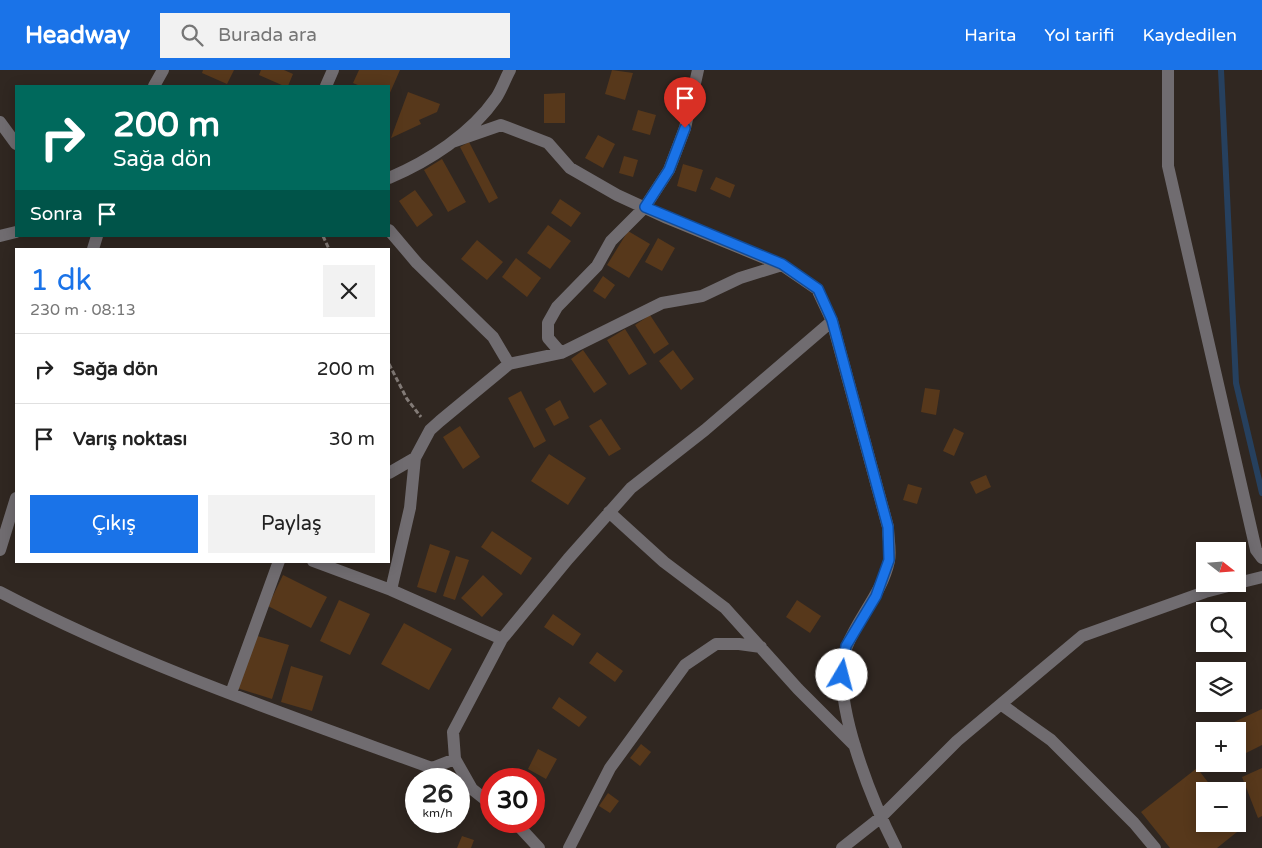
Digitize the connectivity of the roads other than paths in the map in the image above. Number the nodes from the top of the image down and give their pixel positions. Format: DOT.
graph roads {
  1 [pos="163,70"];
  2 [pos="333,70"];
  3 [pos="510,70"];
  4 [pos="698,70"];
  5 [pos="1168,70"];
  6 [pos="155,85"];
  7 [pos="326,85"];
  8 [pos="0,122"];
  9 [pos="452,142"];
  10 [pos="15,143"];
  11 [pos="390,178"];
  12 [pos="645,207"];
  13 [pos="390,231"];
  14 [pos="15,232"];
  15 [pos="0,236"];
  16 [pos="782,264"];
  17 [pos="832,320"];
  18 [pos="561,354"];
  19 [pos="509,364"];
  20 [pos="415,458"];
  21 [pos="390,472"];
  22 [pos="15,501"];
  23 [pos="609,512"];
  24 [pos="0,550"];
  25 [pos="1262,558"];
  26 [pos="278,563"];
  27 [pos="318,563"];
  28 [pos="1262,577"];
  29 [pos="1246,581"];
  30 [pos="391,590"];
  31 [pos="0,592"];
  32 [pos="1205,592"];
  33 [pos="502,640"];
  34 [pos="762,647"];
  35 [pos="231,693"];
  36 [pos="1002,705"];
  37 [pos="856,748"];
  38 [pos="455,760"];
  39 [pos="480,795"];
  40 [pos="880,818"];
  41 [pos="525,833"];
  42 [pos="890,844"];
  43 [pos="539,848"];
  44 [pos="569,848"];
  45 [pos="842,848"];
  46 [pos="1155,848"];
  1 -- 6 [label="street"];
  2 -- 7 [label="street"];
  3 -- 9 [label="street"];
  4 -- 12 [label="street"];
  5 -- 25 [label="street"];
  8 -- 10 [label="street"];
  9 -- 11 [label="street"];
  9 -- 12 [label="street"];
  12 -- 16 [label="street"];
  12 -- 18 [label="street"];
  13 -- 19 [label="street"];
  14 -- 15 [label="street"];
  16 -- 17 [label="street"];
  16 -- 18 [label="street"];
  17 -- 23 [label="street"];
  17 -- 37 [label="street"];
  18 -- 19 [label="street"];
  19 -- 20 [label="street"];
  20 -- 21 [label="street"];
  20 -- 30 [label="street"];
  22 -- 24 [label="street"];
  23 -- 33 [label="street"];
  23 -- 34 [label="street"];
  26 -- 35 [label="street"];
  27 -- 30 [label="street"];
  28 -- 29 [label="street"];
  30 -- 33 [label="street"];
  31 -- 35 [label="street"];
  32 -- 36 [label="street"];
  33 -- 38 [label="street"];
  34 -- 37 [label="street"];
  34 -- 44 [label="street"];
  35 -- 38 [label="street"];
  36 -- 40 [label="street"];
  36 -- 46 [label="street"];
  37 -- 40 [label="street"];
  38 -- 39 [label="street"];
  40 -- 42 [label="street"];
  40 -- 45 [label="street"];
  41 -- 43 [label="street"];
}
